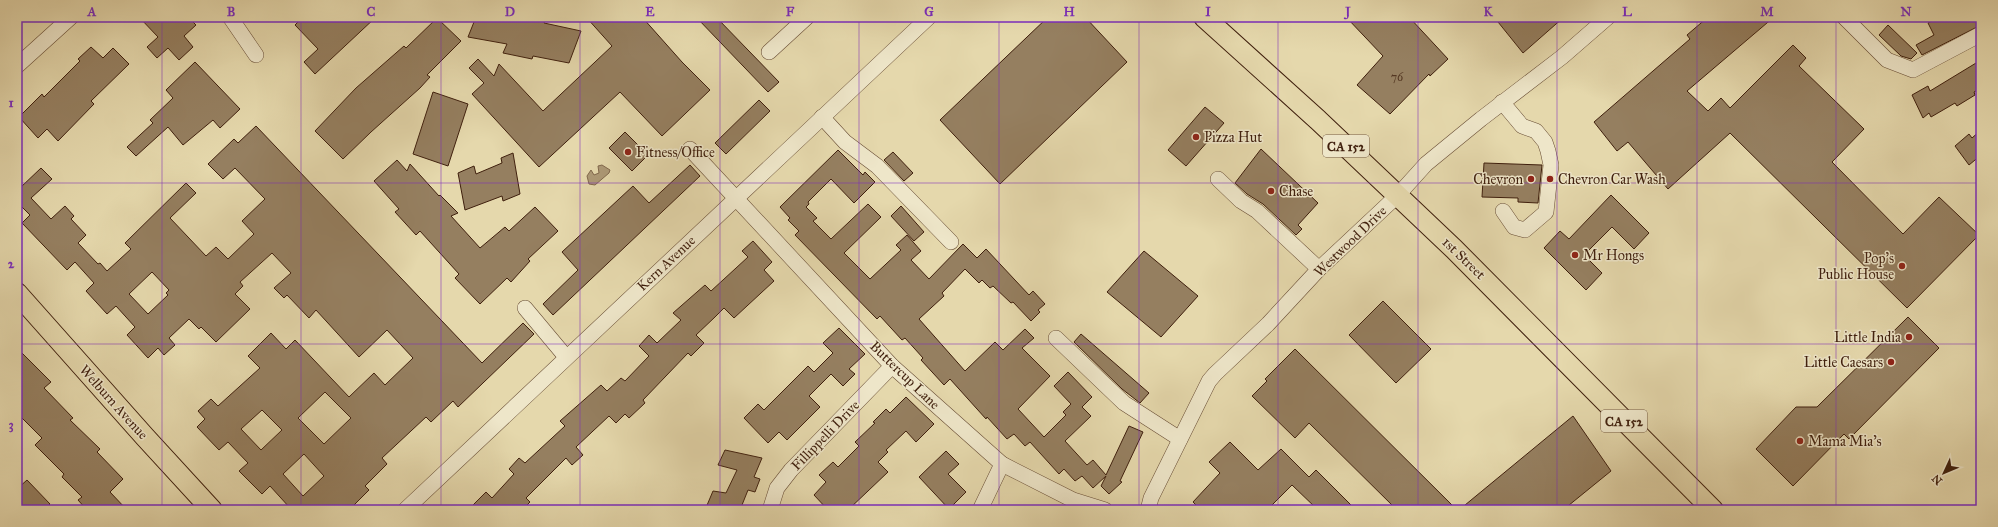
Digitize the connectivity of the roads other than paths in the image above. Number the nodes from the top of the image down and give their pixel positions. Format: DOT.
graph roads {
  1 [pos="71,17"];
  2 [pos="230,17"];
  3 [pos="929,17"];
  4 [pos="1204,17"];
  5 [pos="1608,17"];
  6 [pos="1844,17"];
  7 [pos="802,19"];
  8 [pos="1981,34"];
  9 [pos="769,52"];
  10 [pos="256,54"];
  11 [pos="17,66"];
  12 [pos="1502,102"];
  13 [pos="822,117"];
  14 [pos="690,149"];
  15 [pos="1218,179"];
  16 [pos="1398,195"];
  17 [pos="736,198"];
  18 [pos="1503,211"];
  19 [pos="951,242"];
  20 [pos="1319,269"];
  21 [pos="17,293"];
  22 [pos="525,308"];
  23 [pos="1056,338"];
  24 [pos="566,357"];
  25 [pos="892,366"];
  26 [pos="1180,439"];
  27 [pos="1002,464"];
  28 [pos="212,510"];
  29 [pos="405,510"];
  30 [pos="770,510"];
  31 [pos="980,510"];
  32 [pos="1105,510"];
  33 [pos="1148,510"];
  34 [pos="1713,510"];
  1 -- 11 [label="street"];
  2 -- 10 [label="street"];
  3 -- 13 [label="street, Kern Avenue"];
  4 -- 16 [label="main road, 1st Street / CA 152"];
  5 -- 12 [label="street, Westwood Drive"];
  6 -- 8 [label="street"];
  7 -- 9 [label="street"];
  12 -- 16 [label="street, Westwood Drive"];
  12 -- 18 [label="street"];
  13 -- 17 [label="street, Kern Avenue"];
  13 -- 19 [label="street"];
  14 -- 17 [label="street, Buttercup Lane"];
  15 -- 20 [label="street"];
  16 -- 20 [label="street, Westwood Drive"];
  16 -- 34 [label="main road, 1st Street / CA 152"];
  17 -- 24 [label="street, Kern Avenue"];
  17 -- 25 [label="street, Buttercup Lane"];
  20 -- 26 [label="street, Westwood Drive"];
  21 -- 28 [label="main road, Welburn Avenue"];
  22 -- 24 [label="street"];
  23 -- 26 [label="street"];
  24 -- 29 [label="street, Kern Avenue"];
  25 -- 27 [label="street, Buttercup Lane"];
  25 -- 30 [label="street, Fillippelli Drive"];
  26 -- 33 [label="street, Westwood Drive"];
  27 -- 31 [label="street"];
  27 -- 32 [label="street, Buttercup Lane"];
}
